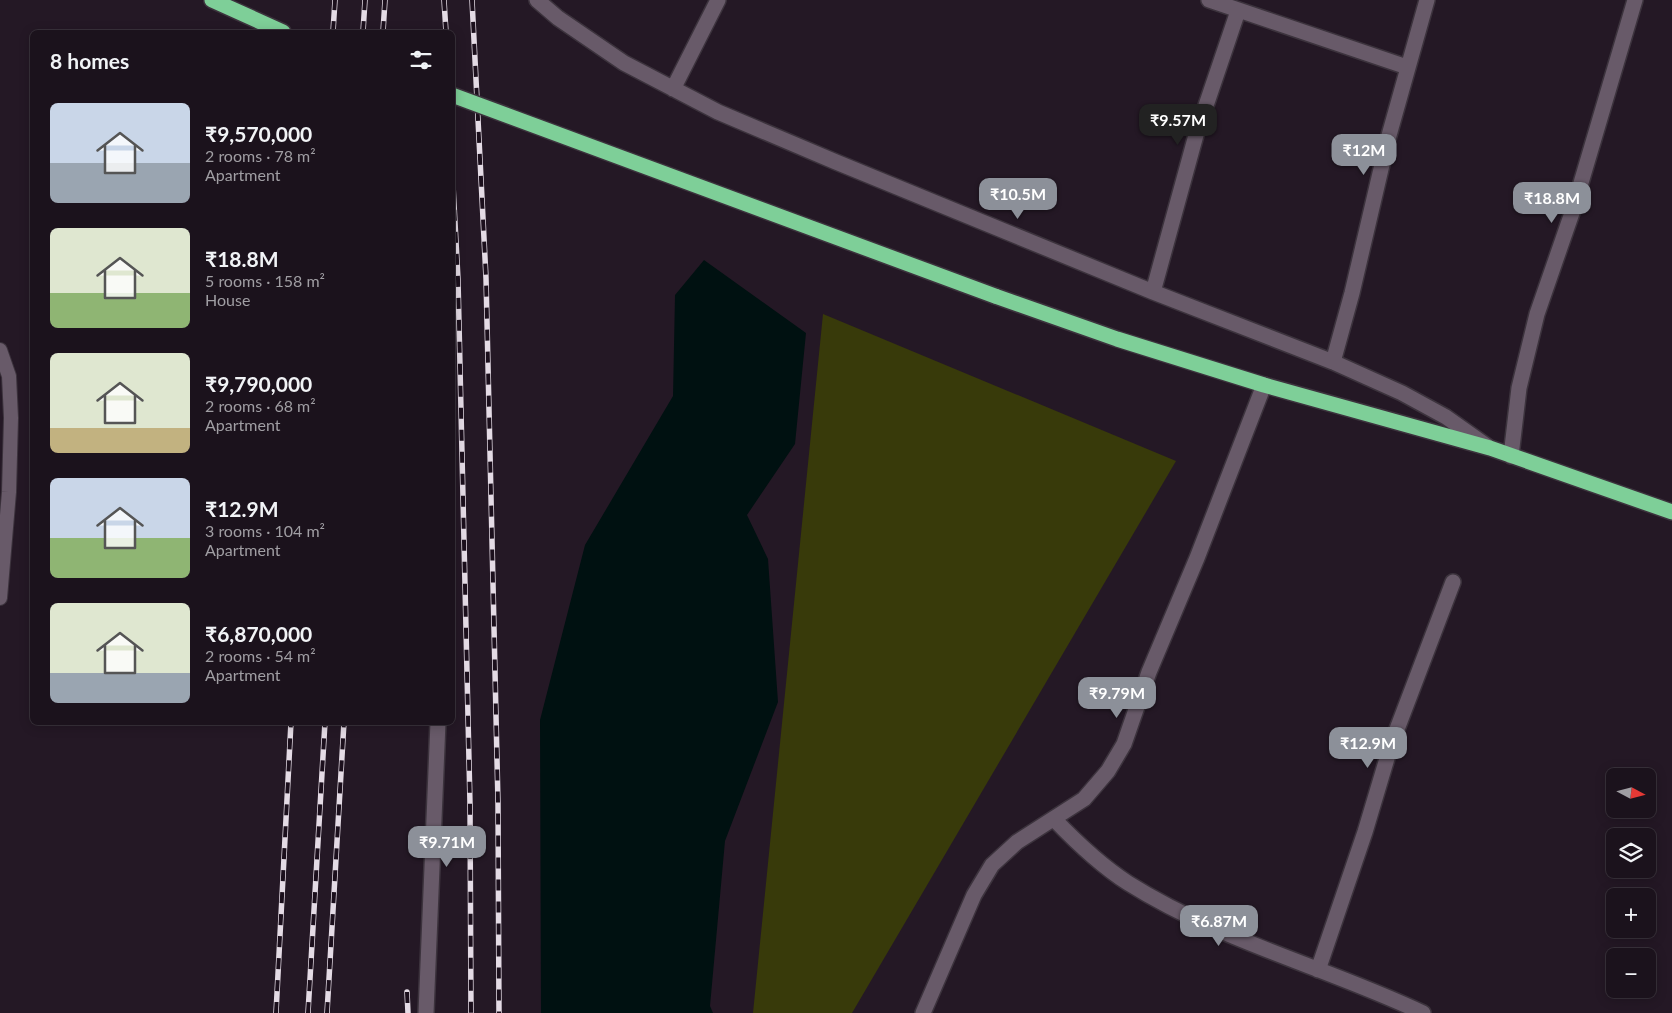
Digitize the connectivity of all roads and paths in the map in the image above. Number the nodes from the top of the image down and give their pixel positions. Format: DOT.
graph roads {
  1 [pos="212,0"];
  2 [pos="537,0"];
  3 [pos="718,0"];
  4 [pos="1208,0"];
  5 [pos="1427,0"];
  6 [pos="1635,0"];
  7 [pos="1238,11"];
  8 [pos="279,30"];
  9 [pos="1407,68"];
  10 [pos="673,89"];
  11 [pos="455,96"];
  12 [pos="1153,292"];
  13 [pos="0,350"];
  14 [pos="1333,362"];
  15 [pos="1264,385"];
  16 [pos="1490,448"];
  17 [pos="1511,456"];
  18 [pos="1672,512"];
  19 [pos="1453,582"];
  20 [pos="0,598"];
  21 [pos="438,725"];
  22 [pos="321,797"];
  23 [pos="1054,820"];
  24 [pos="1318,970"];
  25 [pos="1400,1008"];
  26 [pos="308,1013"];
  27 [pos="426,1013"];
  28 [pos="923,1013"];
  29 [pos="1423,1013"];
  1 -- 8 [label="highway"];
  2 -- 10 [label="street"];
  3 -- 10 [label="street"];
  4 -- 7 [label="street"];
  5 -- 9 [label="street"];
  6 -- 17 [label="street"];
  7 -- 9 [label="street"];
  7 -- 12 [label="street"];
  9 -- 14 [label="street"];
  10 -- 12 [label="street"];
  11 -- 15 [label="highway, bridge"];
  12 -- 14 [label="street"];
  13 -- 20 [label="lane"];
  14 -- 16 [label="street"];
  15 -- 16 [label="highway"];
  15 -- 23 [label="street"];
  16 -- 17 [label="highway"];
  17 -- 18 [label="highway"];
  19 -- 24 [label="street"];
  21 -- 27 [label="street"];
  22 -- 26 [label="path"];
  23 -- 24 [label="street"];
  23 -- 28 [label="street"];
  24 -- 25 [label="street"];
  25 -- 29 [label="street"];
}
